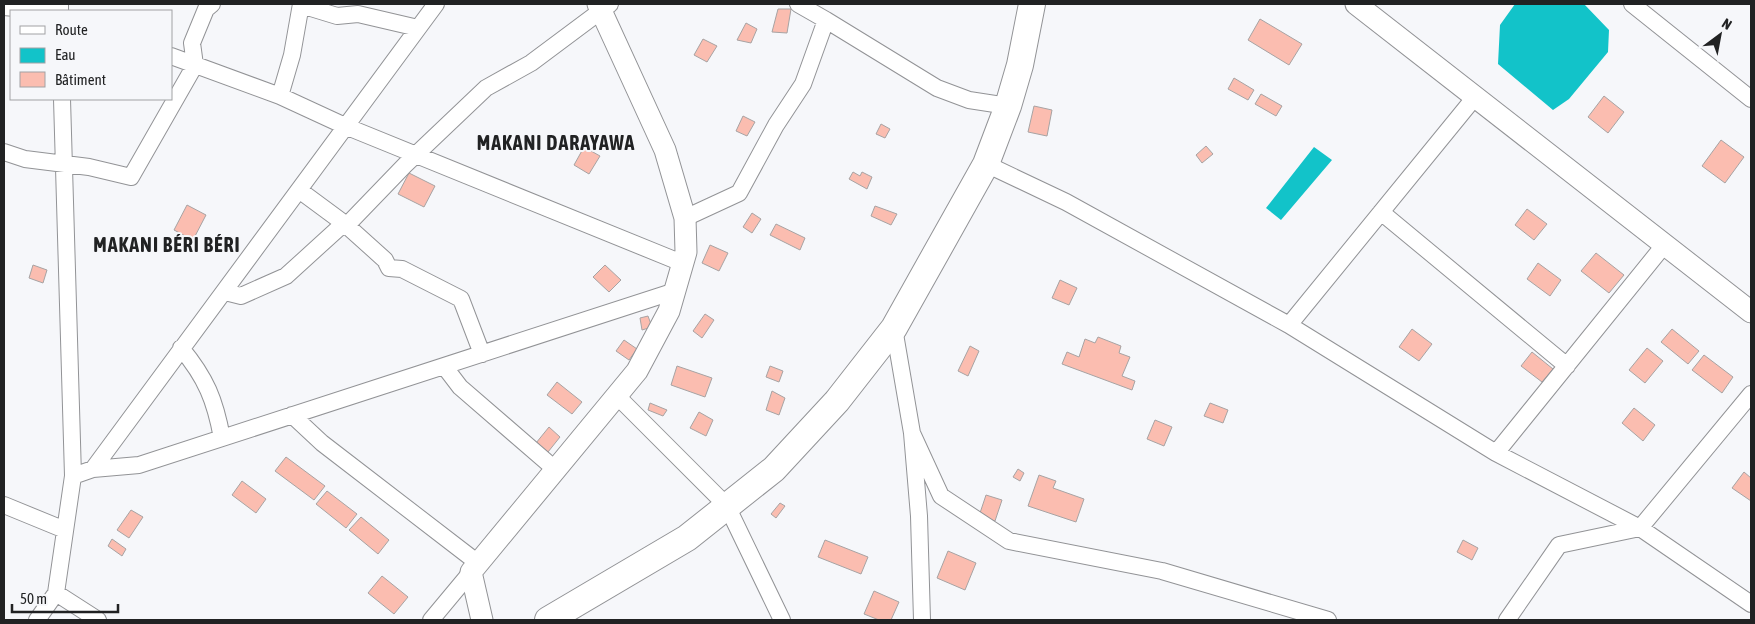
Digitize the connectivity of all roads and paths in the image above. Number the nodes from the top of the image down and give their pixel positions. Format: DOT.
graph roads {
  1 [pos="212,4"];
  2 [pos="301,4"];
  3 [pos="436,4"];
  4 [pos="798,4"];
  5 [pos="1032,4"];
  6 [pos="1356,4"];
  7 [pos="1632,4"];
  8 [pos="603,6"];
  9 [pos="4,7"];
  10 [pos="352,9"];
  11 [pos="36,10"];
  12 [pos="826,20"];
  13 [pos="418,28"];
  14 [pos="172,56"];
  15 [pos="195,65"];
  16 [pos="280,96"];
  17 [pos="1476,97"];
  18 [pos="1751,99"];
  19 [pos="62,100"];
  20 [pos="1008,106"];
  21 [pos="345,126"];
  22 [pos="4,152"];
  23 [pos="418,154"];
  24 [pos="64,164"];
  25 [pos="986,164"];
  26 [pos="299,190"];
  27 [pos="1381,212"];
  28 [pos="685,218"];
  29 [pos="345,224"];
  30 [pos="1665,244"];
  31 [pos="682,263"];
  32 [pos="675,291"];
  33 [pos="225,292"];
  34 [pos="1751,312"];
  35 [pos="1289,324"];
  36 [pos="894,328"];
  37 [pos="181,348"];
  38 [pos="482,354"];
  39 [pos="444,366"];
  40 [pos="1567,366"];
  41 [pos="1751,394"];
  42 [pos="617,396"];
  43 [pos="292,415"];
  44 [pos="912,434"];
  45 [pos="222,438"];
  46 [pos="1496,453"];
  47 [pos="93,469"];
  48 [pos="556,470"];
  49 [pos="73,476"];
  50 [pos="4,504"];
  51 [pos="728,506"];
  52 [pos="1640,528"];
  53 [pos="65,530"];
  54 [pos="474,568"];
  55 [pos="56,593"];
  56 [pos="1751,604"];
  57 [pos="37,620"];
  58 [pos="98,620"];
  59 [pos="431,620"];
  60 [pos="482,620"];
  61 [pos="548,620"];
  62 [pos="782,620"];
  63 [pos="922,620"];
  64 [pos="1328,620"];
  65 [pos="1507,620"];
  1 -- 15 [label="street"];
  2 -- 10 [label="street"];
  2 -- 16 [label="street"];
  3 -- 13 [label="street"];
  4 -- 12 [label="street"];
  5 -- 20 [label="main road"];
  6 -- 17 [label="street"];
  7 -- 18 [label="street"];
  8 -- 23 [label="street"];
  8 -- 28 [label="street"];
  9 -- 11 [label="street"];
  10 -- 13 [label="street"];
  12 -- 20 [label="street"];
  12 -- 28 [label="street"];
  13 -- 21 [label="street"];
  14 -- 15 [label="street"];
  15 -- 16 [label="street"];
  15 -- 24 [label="street"];
  16 -- 21 [label="street"];
  17 -- 27 [label="street"];
  17 -- 30 [label="street"];
  19 -- 24 [label="street"];
  20 -- 25 [label="main road"];
  21 -- 23 [label="street"];
  21 -- 26 [label="street"];
  22 -- 24 [label="street"];
  23 -- 29 [label="street"];
  23 -- 31 [label="street"];
  24 -- 49 [label="street"];
  25 -- 35 [label="street"];
  25 -- 36 [label="main road"];
  26 -- 29 [label="street"];
  26 -- 33 [label="street"];
  27 -- 35 [label="street"];
  27 -- 40 [label="street"];
  28 -- 31 [label="street"];
  29 -- 33 [label="street"];
  29 -- 38 [label="street"];
  30 -- 34 [label="street"];
  30 -- 40 [label="street"];
  31 -- 32 [label="street"];
  32 -- 38 [label="street"];
  32 -- 42 [label="street"];
  33 -- 37 [label="street"];
  35 -- 46 [label="street"];
  36 -- 44 [label="street"];
  36 -- 51 [label="main road"];
  37 -- 45 [label="street"];
  37 -- 47 [label="street"];
  38 -- 39 [label="street"];
  39 -- 43 [label="street"];
  39 -- 48 [label="street"];
  40 -- 46 [label="street"];
  41 -- 52 [label="street"];
  42 -- 48 [label="street"];
  42 -- 51 [label="street"];
  43 -- 45 [label="street"];
  43 -- 54 [label="street"];
  44 -- 63 [label="street"];
  44 -- 64 [label="street"];
  45 -- 47 [label="street"];
  46 -- 52 [label="street"];
  47 -- 49 [label="street"];
  48 -- 54 [label="street"];
  49 -- 53 [label="street"];
  50 -- 53 [label="street"];
  51 -- 61 [label="main road"];
  51 -- 62 [label="street"];
  52 -- 56 [label="street"];
  52 -- 65 [label="street"];
  53 -- 55 [label="street"];
  54 -- 59 [label="street"];
  54 -- 60 [label="street"];
  55 -- 57 [label="street"];
  55 -- 58 [label="street"];
}
